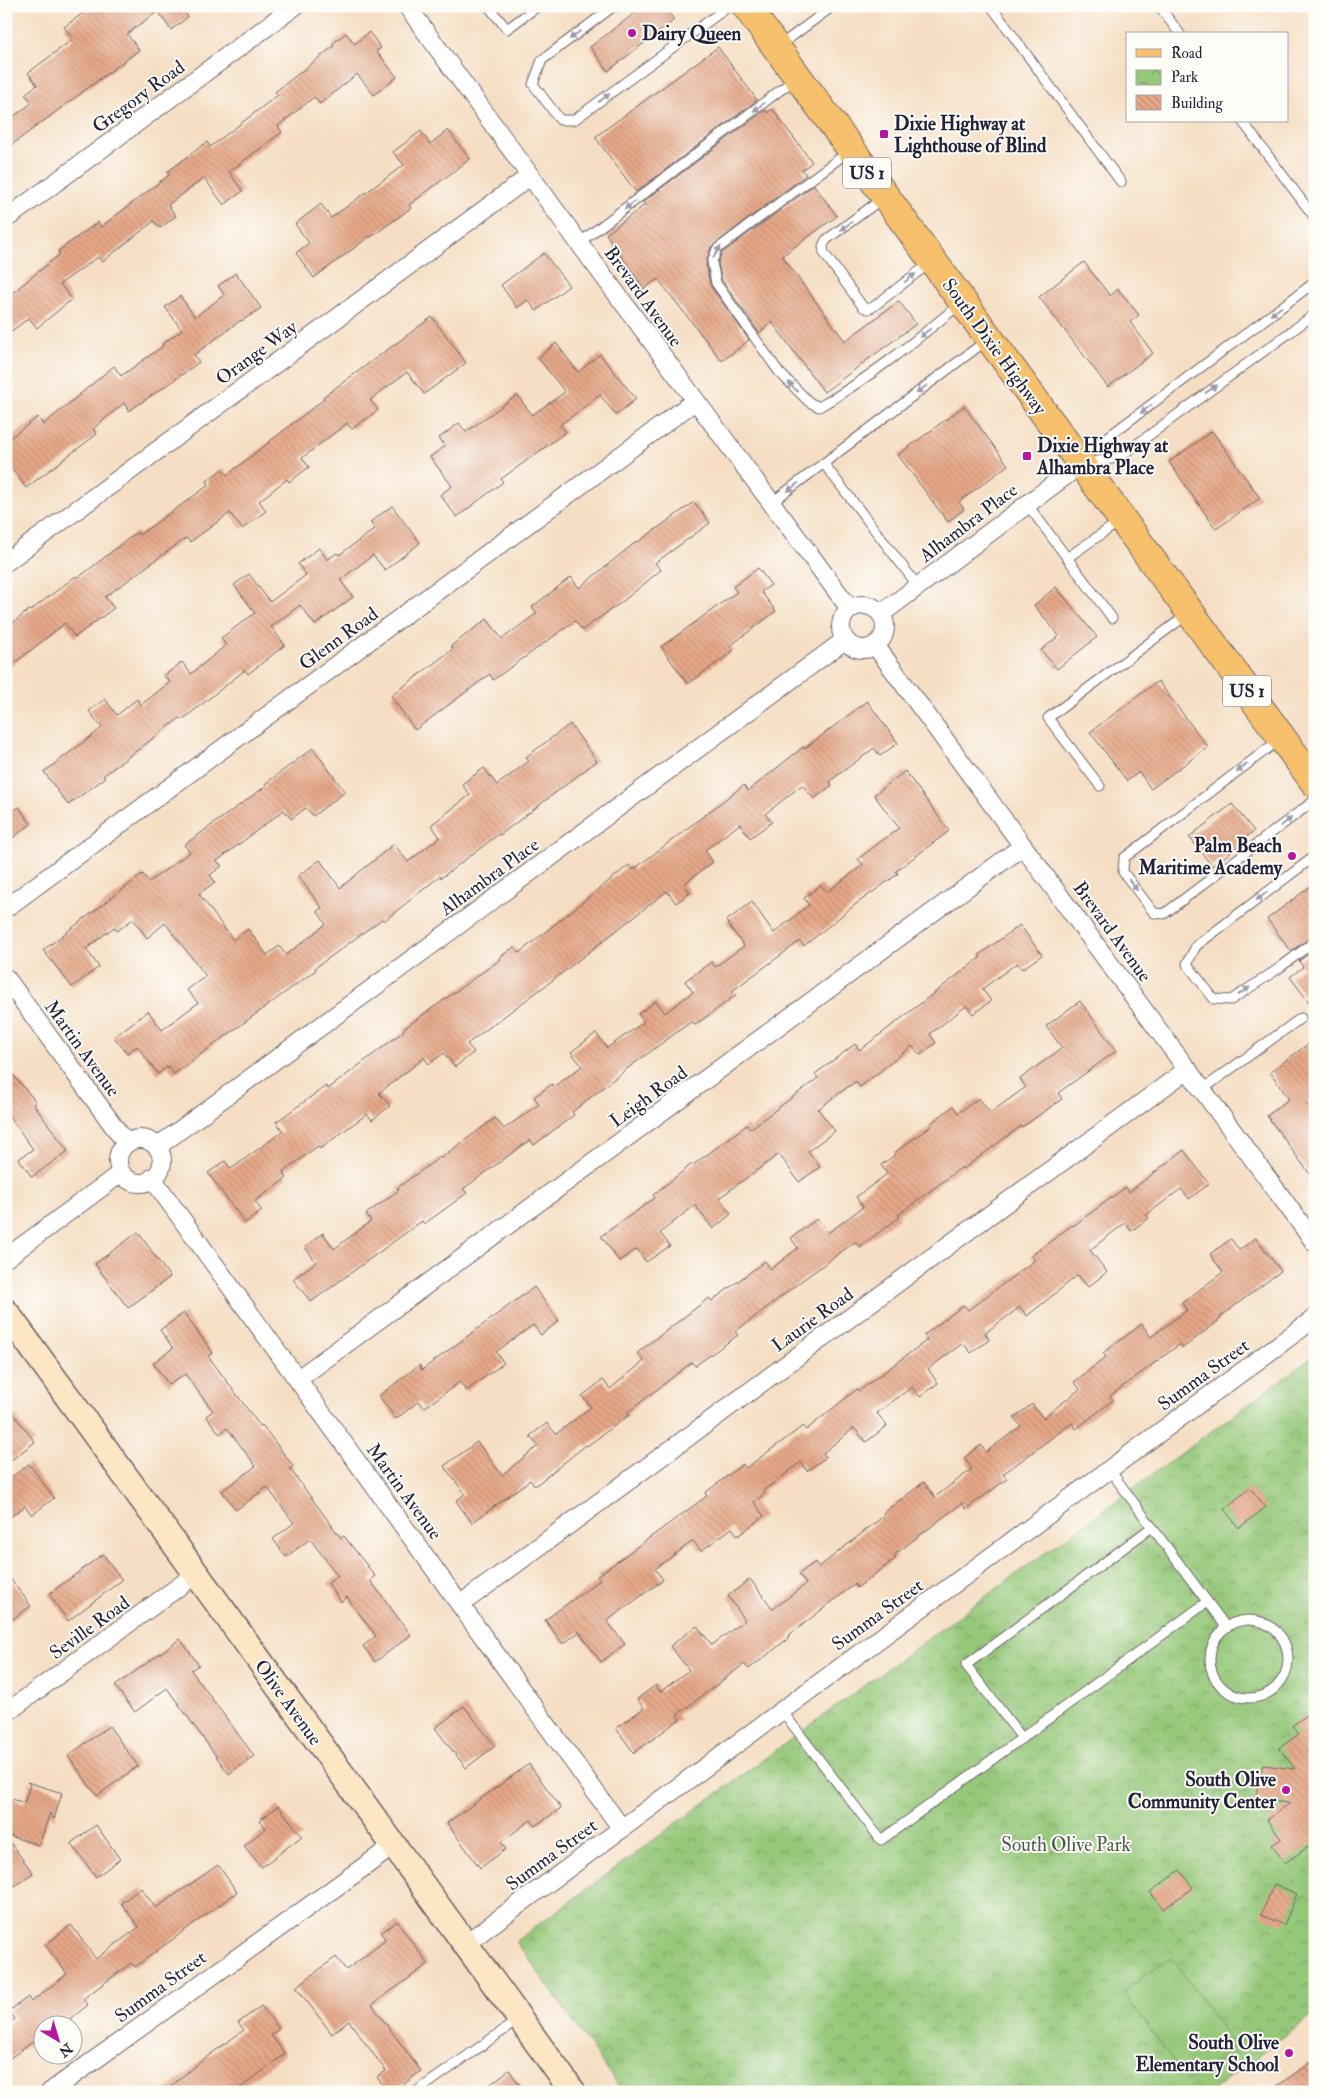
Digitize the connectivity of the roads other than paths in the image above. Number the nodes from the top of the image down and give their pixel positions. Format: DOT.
graph roads {
  1 [pos="295,6"];
  2 [pos="407,6"];
  3 [pos="488,6"];
  4 [pos="538,6"];
  5 [pos="614,6"];
  6 [pos="729,6"];
  7 [pos="746,6"];
  8 [pos="833,6"];
  9 [pos="991,6"];
  10 [pos="1159,6"];
  11 [pos="1178,32"];
  12 [pos="776,48"];
  13 [pos="798,77"];
  14 [pos="1243,122"];
  15 [pos="851,150"];
  16 [pos="530,176"];
  17 [pos="1121,182"];
  18 [pos="885,197"];
  19 [pos="1315,218"];
  20 [pos="6,219"];
  21 [pos="579,244"];
  22 [pos="932,261"];
  23 [pos="1315,282"];
  24 [pos="962,302"];
  25 [pos="1315,314"];
  26 [pos="989,339"];
  27 [pos="695,401"];
  28 [pos="824,464"];
  29 [pos="1080,464"];
  30 [pos="771,503"];
  31 [pos="1027,504"];
  32 [pos="1122,520"];
  33 [pos="1068,558"];
  34 [pos="6,562"];
  35 [pos="918,586"];
  36 [pos="850,609"];
  37 [pos="1190,613"];
  38 [pos="881,614"];
  39 [pos="1112,618"];
  40 [pos="845,640"];
  41 [pos="875,646"];
  42 [pos="1281,738"];
  43 [pos="1315,783"];
  44 [pos="1100,786"];
  45 [pos="1315,800"];
  46 [pos="1023,846"];
  47 [pos="1315,856"];
  48 [pos="6,908"];
  49 [pos="1315,941"];
  50 [pos="6,978"];
  51 [pos="1301,1018"];
  52 [pos="1188,1069"];
  53 [pos="1203,1089"];
  54 [pos="126,1143"];
  55 [pos="157,1147"];
  56 [pos="121,1173"];
  57 [pos="152,1178"];
  58 [pos="1315,1243"];
  59 [pos="6,1258"];
  60 [pos="6,1312"];
  61 [pos="1315,1318"];
  62 [pos="298,1380"];
  63 [pos="1109,1469"];
  64 [pos="1152,1526"];
  65 [pos="196,1574"];
  66 [pos="1207,1602"];
  67 [pos="461,1604"];
  68 [pos="1226,1628"];
  69 [pos="782,1711"];
  70 [pos="6,1713"];
  71 [pos="1022,1738"];
  72 [pos="622,1829"];
  73 [pos="393,1846"];
  74 [pos="465,1944"];
  75 [pos="520,2019"];
  76 [pos="50,2092"];
  77 [pos="416,2092"];
  78 [pos="572,2092"];
  1 -- 20 [label="street, Gregory Road"];
  2 -- 16 [label="street, Brevard Avenue"];
  3 -- 4 [label="lane"];
  5 -- 6 [label="lane, one-way"];
  7 -- 12 [label="main road, South Dixie Highway / US 1"];
  8 -- 12 [label="lane"];
  9 -- 17 [label="lane"];
  10 -- 11 [label="lane"];
  12 -- 13 [label="main road, South Dixie Highway / US 1"];
  13 -- 15 [label="main road, South Dixie Highway / US 1"];
  13 -- 21 [label="lane, one-way"];
  14 -- 19 [label="lane"];
  15 -- 18 [label="main road, South Dixie Highway / US 1"];
  24 -- 15 [label="lane, one-way"];
  16 -- 21 [label="street, Brevard Avenue"];
  16 -- 34 [label="street, Orange Way"];
  18 -- 22 [label="main road, South Dixie Highway / US 1"];
  18 -- 22 [label="lane, one-way"];
  21 -- 27 [label="street, Brevard Avenue"];
  22 -- 24 [label="main road, South Dixie Highway / US 1"];
  23 -- 29 [label="lane, one-way"];
  24 -- 26 [label="main road, South Dixie Highway / US 1"];
  29 -- 25 [label="lane, one-way"];
  26 -- 28 [label="lane, one-way"];
  26 -- 29 [label="main road, South Dixie Highway / US 1"];
  27 -- 30 [label="street, Brevard Avenue"];
  27 -- 48 [label="street, Glenn Road"];
  28 -- 30 [label="lane, one-way"];
  28 -- 35 [label="lane"];
  29 -- 31 [label="street, Alhambra Place"];
  29 -- 32 [label="main road, South Dixie Highway / US 1"];
  30 -- 36 [label="street, Brevard Avenue"];
  31 -- 33 [label="lane"];
  31 -- 35 [label="street, Alhambra Place"];
  32 -- 33 [label="lane"];
  32 -- 37 [label="main road, South Dixie Highway / US 1"];
  33 -- 39 [label="lane"];
  35 -- 38 [label="street, Alhambra Place"];
  36 -- 38 [label="street"];
  36 -- 40 [label="street"];
  37 -- 42 [label="main road, South Dixie Highway / US 1"];
  37 -- 44 [label="lane"];
  38 -- 41 [label="street"];
  40 -- 41 [label="street"];
  40 -- 55 [label="street, Alhambra Place"];
  41 -- 46 [label="street, Brevard Avenue"];
  42 -- 43 [label="main road, South Dixie Highway / US 1"];
  42 -- 45 [label="lane, one-way"];
  46 -- 52 [label="street, Brevard Avenue"];
  46 -- 62 [label="street, Leigh Road"];
  47 -- 49 [label="lane, one-way"];
  50 -- 54 [label="street, Martin Avenue"];
  51 -- 53 [label="lane"];
  52 -- 53 [label="street, Brevard Avenue"];
  52 -- 67 [label="street, Laurie Road"];
  53 -- 58 [label="street, Brevard Avenue"];
  54 -- 55 [label="street"];
  54 -- 56 [label="street"];
  55 -- 57 [label="street"];
  56 -- 57 [label="street"];
  56 -- 59 [label="street"];
  57 -- 62 [label="street, Martin Avenue"];
  60 -- 65 [label="street, Olive Avenue"];
  61 -- 63 [label="street, Summa Street"];
  62 -- 67 [label="street, Martin Avenue"];
  63 -- 64 [label="lane"];
  63 -- 69 [label="street, Summa Street"];
  64 -- 66 [label="lane"];
  64 -- 71 [label="lane"];
  65 -- 70 [label="street, Seville Road"];
  65 -- 73 [label="street, Olive Avenue"];
  66 -- 68 [label="lane"];
  66 -- 71 [label="lane"];
  67 -- 72 [label="street, Martin Avenue"];
  68 -- 68 [label="lane"];
  69 -- 71 [label="lane"];
  69 -- 72 [label="street, Summa Street"];
  72 -- 74 [label="street, Summa Street"];
  73 -- 74 [label="street, Olive Avenue"];
  73 -- 76 [label="street, Summa Street"];
  74 -- 75 [label="street, Olive Avenue"];
  75 -- 77 [label="lane"];
  75 -- 78 [label="street, Olive Avenue"];
}
